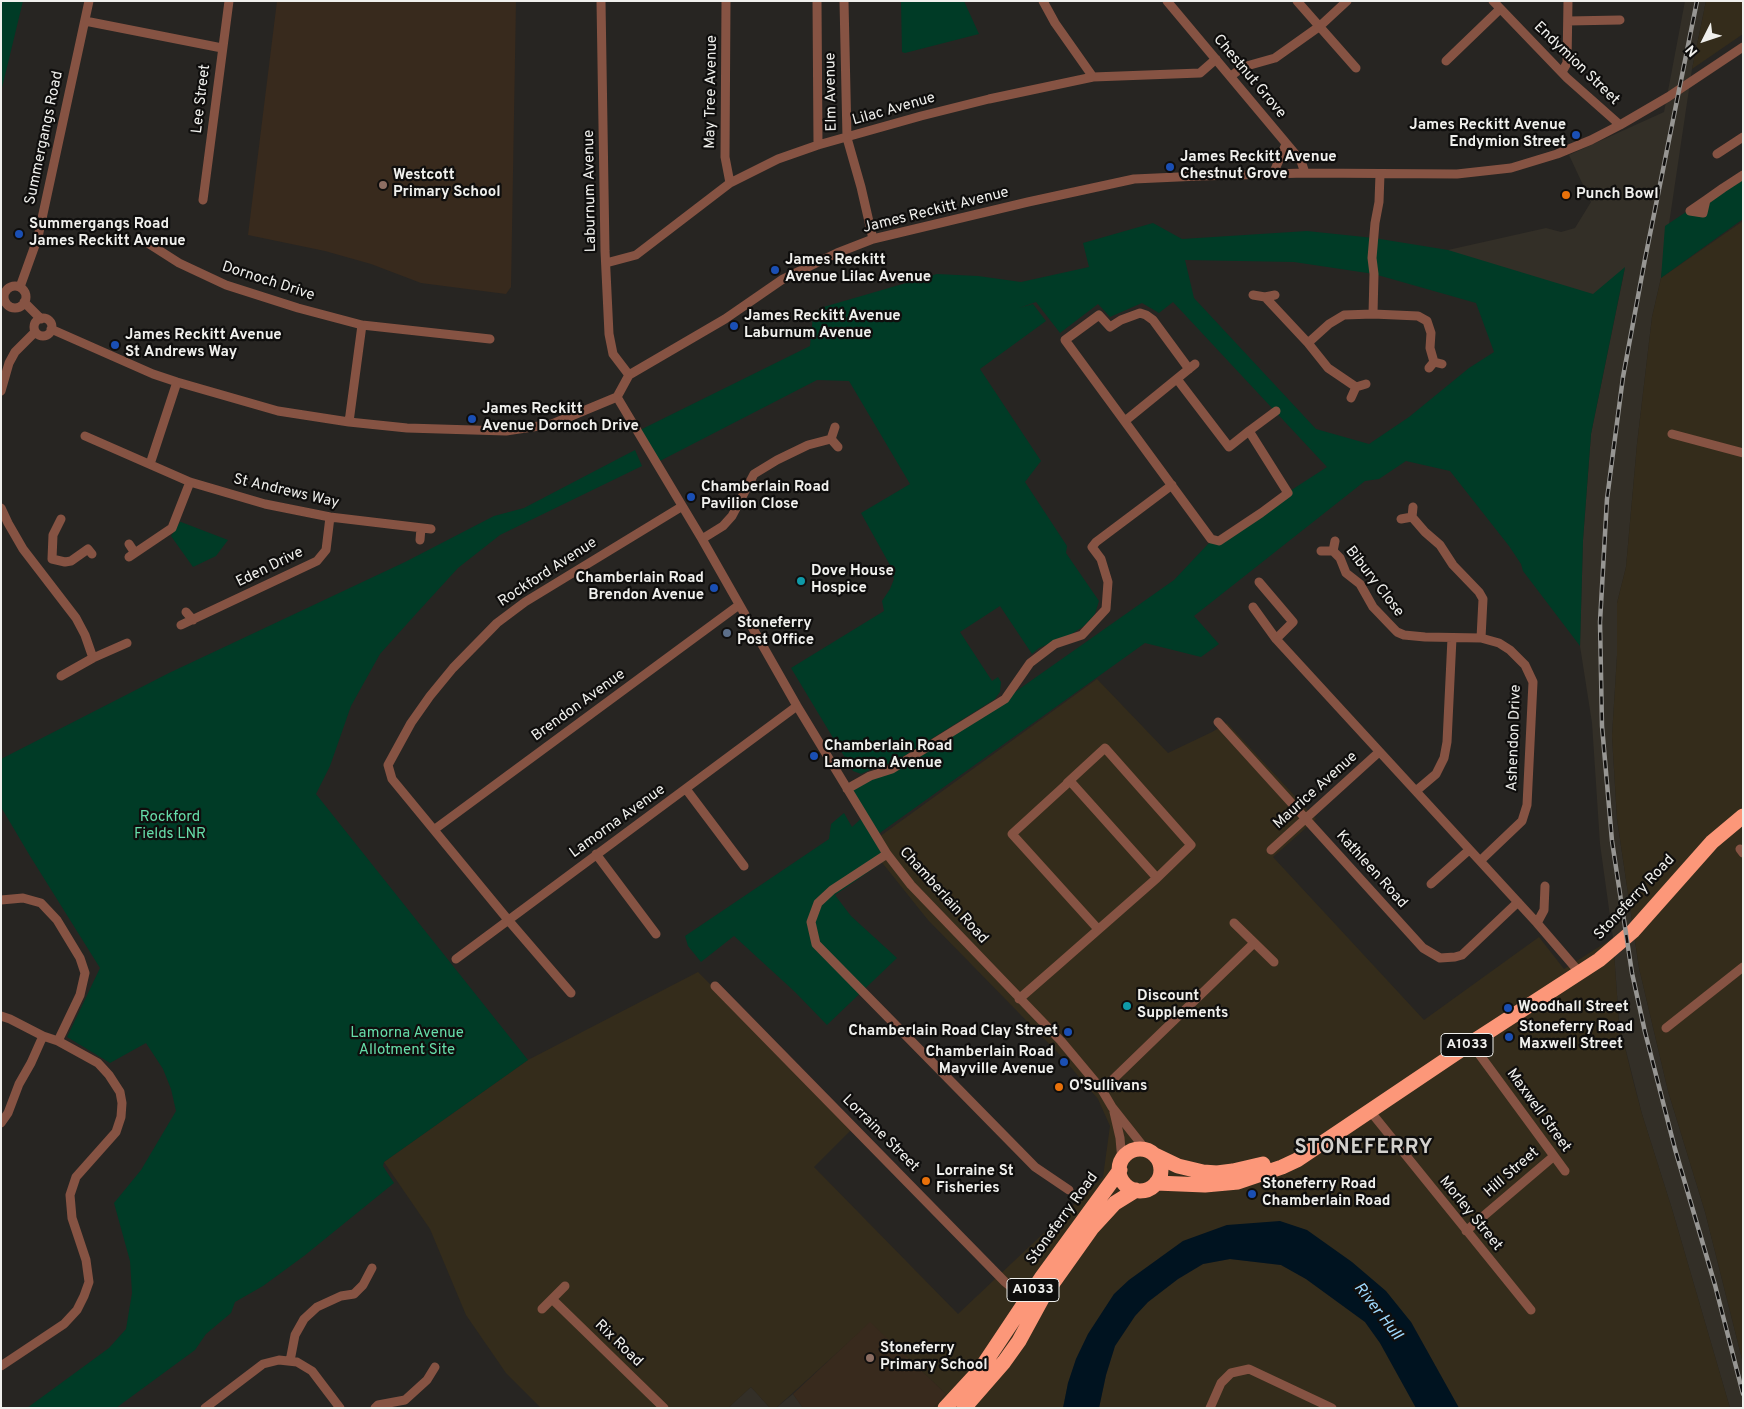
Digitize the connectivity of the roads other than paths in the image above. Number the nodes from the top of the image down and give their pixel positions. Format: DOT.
graph roads {
  1 [pos="89,1"];
  2 [pos="230,1"];
  3 [pos="601,1"];
  4 [pos="726,1"];
  5 [pos="817,1"];
  6 [pos="844,1"];
  7 [pos="1043,1"];
  8 [pos="1167,1"];
  9 [pos="1297,1"];
  10 [pos="1347,1"];
  11 [pos="1493,1"];
  12 [pos="1568,1"];
  13 [pos="1500,9"];
  14 [pos="1620,20"];
  15 [pos="85,21"];
  16 [pos="1568,21"];
  17 [pos="1320,26"];
  18 [pos="1743,47"];
  19 [pos="222,48"];
  20 [pos="1216,59"];
  21 [pos="1446,61"];
  22 [pos="1356,68"];
  23 [pos="1562,72"];
  24 [pos="1231,76"];
  25 [pos="1093,77"];
  26 [pos="1620,125"];
  27 [pos="1743,137"];
  28 [pos="846,138"];
  29 [pos="1286,144"];
  30 [pos="818,145"];
  31 [pos="1717,154"];
  32 [pos="1273,174"];
  33 [pos="1305,174"];
  34 [pos="1380,174"];
  35 [pos="1743,175"];
  36 [pos="730,183"];
  37 [pos="202,200"];
  38 [pos="1706,200"];
  39 [pos="873,239"];
  40 [pos="143,240"];
  41 [pos="606,263"];
  42 [pos="22,283"];
  43 [pos="1253,295"];
  44 [pos="1275,295"];
  45 [pos="3,296"];
  46 [pos="1265,297"];
  47 [pos="22,304"];
  48 [pos="1373,314"];
  49 [pos="38,320"];
  50 [pos="362,325"];
  51 [pos="51,329"];
  52 [pos="35,332"];
  53 [pos="1308,342"];
  54 [pos="479,348"];
  55 [pos="1435,364"];
  56 [pos="629,375"];
  57 [pos="1177,379"];
  58 [pos="177,382"];
  59 [pos="1366,384"];
  60 [pos="1356,387"];
  61 [pos="1,391"];
  62 [pos="617,397"];
  63 [pos="1351,398"];
  64 [pos="1276,411"];
  65 [pos="1124,421"];
  66 [pos="349,422"];
  67 [pos="835,428"];
  68 [pos="1249,431"];
  69 [pos="1672,434"];
  70 [pos="85,436"];
  71 [pos="831,438"];
  72 [pos="838,447"];
  73 [pos="1743,453"];
  74 [pos="150,464"];
  75 [pos="190,482"];
  76 [pos="1172,485"];
  77 [pos="681,507"];
  78 [pos="1,508"];
  79 [pos="330,517"];
  80 [pos="61,519"];
  81 [pos="1401,519"];
  82 [pos="702,539"];
  83 [pos="420,540"];
  84 [pos="1335,541"];
  85 [pos="129,544"];
  86 [pos="1321,551"];
  87 [pos="1333,551"];
  88 [pos="92,554"];
  89 [pos="52,559"];
  90 [pos="38,569"];
  91 [pos="1259,582"];
  92 [pos="739,605"];
  93 [pos="1253,607"];
  94 [pos="186,612"];
  95 [pos="193,620"];
  96 [pos="181,625"];
  97 [pos="1452,638"];
  98 [pos="1482,638"];
  99 [pos="1276,639"];
  100 [pos="127,644"];
  101 [pos="93,658"];
  102 [pos="61,676"];
  103 [pos="797,706"];
  104 [pos="1218,722"];
  105 [pos="1379,752"];
  106 [pos="1067,783"];
  107 [pos="686,789"];
  108 [pos="847,789"];
  109 [pos="1416,791"];
  110 [pos="1743,816"];
  111 [pos="1305,818"];
  112 [pos="435,830"];
  113 [pos="1270,850"];
  114 [pos="1469,850"];
  115 [pos="596,854"];
  116 [pos="887,854"];
  117 [pos="1480,861"];
  118 [pos="744,866"];
  119 [pos="1156,878"];
  120 [pos="1431,884"];
  121 [pos="1545,886"];
  122 [pos="1,900"];
  123 [pos="1518,902"];
  124 [pos="509,921"];
  125 [pos="1537,923"];
  126 [pos="1234,924"];
  127 [pos="1098,929"];
  128 [pos="656,934"];
  129 [pos="1254,943"];
  130 [pos="456,959"];
  131 [pos="1274,962"];
  132 [pos="1743,967"];
  133 [pos="1580,973"];
  134 [pos="715,986"];
  135 [pos="571,993"];
  136 [pos="1020,999"];
  137 [pos="1,1016"];
  138 [pos="1666,1028"];
  139 [pos="43,1036"];
  140 [pos="58,1041"];
  141 [pos="1471,1043"];
  142 [pos="1102,1090"];
  143 [pos="1112,1107"];
  144 [pos="1370,1112"];
  145 [pos="1,1124"];
  146 [pos="1321,1144"];
  147 [pos="1150,1152"];
  148 [pos="1554,1156"];
  149 [pos="1121,1165"];
  150 [pos="1566,1171"];
  151 [pos="1156,1183"];
  152 [pos="1069,1190"];
  153 [pos="1136,1190"];
  154 [pos="1466,1231"];
  155 [pos="372,1268"];
  156 [pos="566,1286"];
  157 [pos="552,1299"];
  158 [pos="1027,1300"];
  159 [pos="542,1309"];
  160 [pos="1531,1310"];
  161 [pos="290,1361"];
  162 [pos="1,1366"];
  163 [pos="435,1366"];
  164 [pos="206,1408"];
  165 [pos="340,1408"];
  166 [pos="375,1408"];
  167 [pos="664,1408"];
  168 [pos="945,1408"];
  169 [pos="964,1408"];
  170 [pos="1210,1408"];
  171 [pos="1332,1408"];
  1 -- 15 [label="street, Summergangs Road"];
  2 -- 19 [label="street, Lee Street"];
  3 -- 41 [label="street, Laburnum Avenue"];
  4 -- 36 [label="street, May Tree Avenue"];
  5 -- 30 [label="street, Elm Avenue"];
  6 -- 28 [label="street, Elm Avenue"];
  7 -- 25 [label="street"];
  8 -- 20 [label="street, Chestnut Grove"];
  9 -- 17 [label="street"];
  10 -- 17 [label="street"];
  11 -- 13 [label="street, Endymion Street"];
  12 -- 16 [label="street"];
  13 -- 21 [label="street"];
  13 -- 23 [label="street, Endymion Street"];
  14 -- 16 [label="street"];
  15 -- 19 [label="street"];
  15 -- 42 [label="street, Summergangs Road"];
  16 -- 23 [label="street"];
  17 -- 22 [label="street"];
  17 -- 24 [label="street"];
  18 -- 26 [label="street, James Reckitt Avenue"];
  19 -- 37 [label="street, Lee Street"];
  20 -- 24 [label="street, Chestnut Grove"];
  20 -- 25 [label="street, Lilac Avenue"];
  23 -- 26 [label="street, Endymion Street"];
  24 -- 29 [label="street, Chestnut Grove"];
  25 -- 28 [label="street, Lilac Avenue"];
  26 -- 34 [label="street, James Reckitt Avenue"];
  27 -- 31 [label="street"];
  28 -- 30 [label="street, Lilac Avenue"];
  28 -- 39 [label="street, Elm Avenue"];
  29 -- 32 [label="street"];
  29 -- 33 [label="street, Chestnut Grove"];
  30 -- 36 [label="street, Lilac Avenue"];
  32 -- 33 [label="street, James Reckitt Avenue"];
  32 -- 39 [label="street, James Reckitt Avenue"];
  33 -- 34 [label="street, James Reckitt Avenue"];
  34 -- 48 [label="street"];
  35 -- 38 [label="street"];
  36 -- 41 [label="street, Lilac Avenue"];
  39 -- 56 [label="street, James Reckitt Avenue"];
  40 -- 50 [label="street, Dornoch Drive"];
  41 -- 56 [label="street, Laburnum Avenue"];
  42 -- 45 [label="street"];
  42 -- 47 [label="street"];
  43 -- 46 [label="street"];
  44 -- 46 [label="street"];
  45 -- 47 [label="street"];
  46 -- 53 [label="street"];
  47 -- 49 [label="street"];
  48 -- 53 [label="street"];
  48 -- 55 [label="street"];
  49 -- 51 [label="street"];
  49 -- 52 [label="street"];
  50 -- 54 [label="street, Dornoch Drive"];
  50 -- 66 [label="street"];
  51 -- 52 [label="street"];
  51 -- 58 [label="street"];
  52 -- 61 [label="street"];
  53 -- 60 [label="street"];
  56 -- 62 [label="street"];
  57 -- 65 [label="street"];
  57 -- 65 [label="street"];
  57 -- 68 [label="street"];
  58 -- 66 [label="street"];
  58 -- 74 [label="street"];
  59 -- 60 [label="street"];
  60 -- 63 [label="street"];
  62 -- 66 [label="street"];
  62 -- 77 [label="street, Chamberlain Road"];
  64 -- 68 [label="street"];
  65 -- 76 [label="street"];
  67 -- 71 [label="street"];
  68 -- 76 [label="street"];
  69 -- 73 [label="street"];
  70 -- 74 [label="street, St Andrews Way"];
  71 -- 72 [label="street"];
  71 -- 82 [label="street"];
  74 -- 75 [label="street, St Andrews Way"];
  75 -- 79 [label="street, St Andrews Way"];
  75 -- 85 [label="street"];
  76 -- 108 [label="street"];
  77 -- 82 [label="street, Chamberlain Road"];
  77 -- 112 [label="street, Rockford Avenue"];
  78 -- 90 [label="street"];
  79 -- 83 [label="street, St Andrews Way"];
  79 -- 95 [label="street, Eden Drive"];
  80 -- 89 [label="street"];
  81 -- 98 [label="street"];
  82 -- 92 [label="street, Chamberlain Road"];
  84 -- 87 [label="street, Bibury Close"];
  86 -- 87 [label="street, Bibury Close"];
  87 -- 97 [label="street, Bibury Close"];
  88 -- 89 [label="street"];
  89 -- 90 [label="street"];
  90 -- 101 [label="street"];
  91 -- 99 [label="street"];
  92 -- 103 [label="street, Chamberlain Road"];
  92 -- 112 [label="street, Brendon Avenue"];
  93 -- 99 [label="street"];
  94 -- 95 [label="street"];
  95 -- 96 [label="street, Eden Drive"];
  97 -- 98 [label="street, Ashendon Drive"];
  97 -- 109 [label="street"];
  98 -- 117 [label="street, Ashendon Drive"];
  99 -- 105 [label="street"];
  100 -- 101 [label="street"];
  101 -- 102 [label="street"];
  103 -- 107 [label="street, Lamorna Avenue"];
  103 -- 108 [label="street, Chamberlain Road"];
  104 -- 111 [label="street, Kathleen Road"];
  105 -- 109 [label="street"];
  105 -- 111 [label="street, Maurice Avenue"];
  106 -- 119 [label="street"];
  106 -- 119 [label="street"];
  106 -- 127 [label="street"];
  107 -- 115 [label="street, Lamorna Avenue"];
  107 -- 118 [label="street"];
  108 -- 116 [label="street, Chamberlain Road"];
  109 -- 114 [label="street"];
  110 -- 133 [label="highway, Stoneferry Road / A1033"];
  111 -- 113 [label="street, Maurice Avenue"];
  111 -- 123 [label="street, Kathleen Road"];
  112 -- 124 [label="street, Rockford Avenue"];
  114 -- 117 [label="street"];
  114 -- 120 [label="street"];
  115 -- 124 [label="street, Lamorna Avenue"];
  115 -- 128 [label="street"];
  116 -- 136 [label="street, Chamberlain Road"];
  116 -- 152 [label="street"];
  117 -- 123 [label="street"];
  119 -- 127 [label="street"];
  121 -- 125 [label="street"];
  122 -- 140 [label="street"];
  123 -- 125 [label="street"];
  124 -- 130 [label="street, Lamorna Avenue"];
  124 -- 135 [label="street, Rockford Avenue"];
  125 -- 133 [label="street"];
  126 -- 129 [label="street"];
  127 -- 136 [label="street"];
  129 -- 131 [label="street"];
  129 -- 142 [label="street"];
  132 -- 138 [label="street"];
  133 -- 141 [label="highway, Stoneferry Road / A1033"];
  134 -- 158 [label="street, Lorraine Street"];
  136 -- 142 [label="street, Chamberlain Road"];
  137 -- 139 [label="street"];
  139 -- 140 [label="street"];
  139 -- 145 [label="street"];
  140 -- 162 [label="street"];
  141 -- 144 [label="highway, Stoneferry Road / A1033"];
  141 -- 148 [label="street, Maxwell Street"];
  142 -- 143 [label="street, Chamberlain Road"];
  143 -- 147 [label="street, Chamberlain Road"];
  143 -- 149 [label="street, Chamberlain Road"];
  144 -- 146 [label="highway, Stoneferry Road / A1033"];
  144 -- 154 [label="street, Morley Street"];
  146 -- 147 [label="highway, Stoneferry Road / A1033"];
  146 -- 151 [label="highway, Stoneferry Road / A1033"];
  147 -- 149 [label="highway"];
  147 -- 151 [label="highway"];
  148 -- 150 [label="street, Maxwell Street"];
  148 -- 154 [label="street, Hill Street"];
  149 -- 153 [label="highway"];
  149 -- 158 [label="highway, Stoneferry Road / A1033"];
  151 -- 153 [label="highway"];
  153 -- 169 [label="highway, Stoneferry Road / A1033"];
  154 -- 160 [label="street, Morley Street"];
  155 -- 161 [label="street"];
  156 -- 157 [label="street"];
  157 -- 159 [label="street"];
  157 -- 167 [label="street, Rix Road"];
  158 -- 168 [label="highway, Stoneferry Road / A1033"];
  161 -- 164 [label="street"];
  161 -- 165 [label="street"];
  163 -- 166 [label="street"];
  170 -- 171 [label="street"];
}
